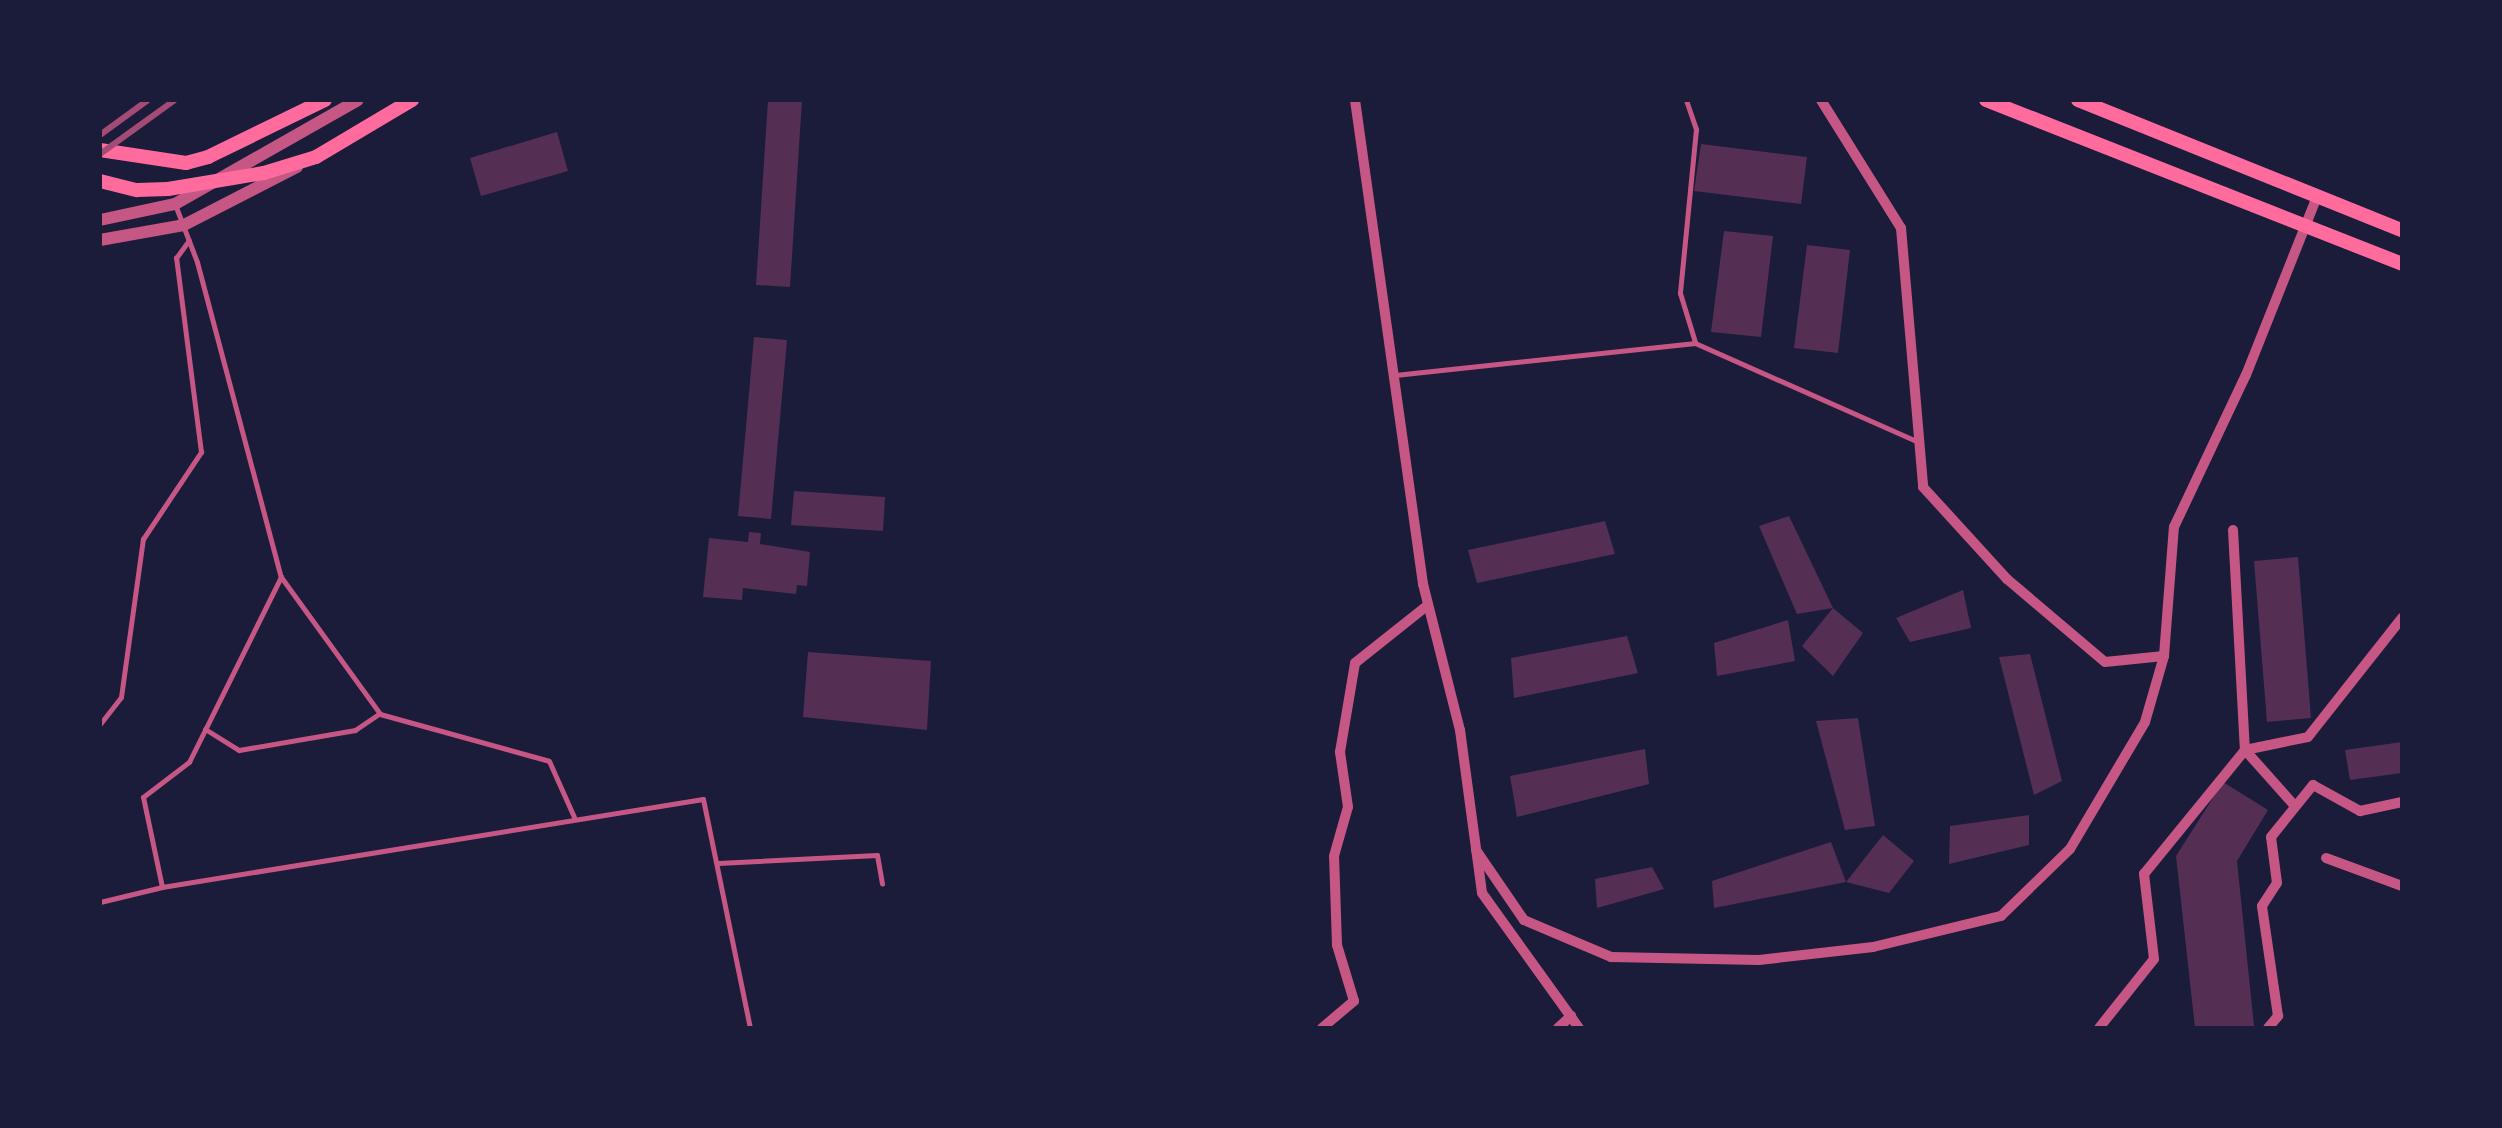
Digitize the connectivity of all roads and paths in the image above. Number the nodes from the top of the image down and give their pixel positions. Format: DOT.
graph roads {
  1 [pos="325,100"];
  2 [pos="358,100"];
  3 [pos="412,100"];
  4 [pos="1355,100"];
  5 [pos="1686,100"];
  6 [pos="1821,100"];
  7 [pos="1986,100"];
  8 [pos="2078,100"];
  9 [pos="100,150"];
  10 [pos="316,157"];
  11 [pos="100,181"];
  12 [pos="218,181"];
  13 [pos="2316,197"];
  14 [pos="175,204"];
  15 [pos="100,220"];
  16 [pos="2306,224"];
  17 [pos="184,225"];
  18 [pos="2402,230"];
  19 [pos="100,240"];
  20 [pos="189,240"];
  21 [pos="2402,264"];
  22 [pos="1695,343"];
  23 [pos="1392,375"];
  24 [pos="1919,442"];
  25 [pos="2233,530"];
  26 [pos="280,577"];
  27 [pos="1428,604"];
  28 [pos="2402,618"];
  29 [pos="2164,656"];
  30 [pos="380,714"];
  31 [pos="100,724"];
  32 [pos="205,729"];
  33 [pos="2245,750"];
  34 [pos="2402,802"];
  35 [pos="2294,806"];
  36 [pos="574,817"];
  37 [pos="1476,850"];
  38 [pos="2326,858"];
  39 [pos="718,863"];
  40 [pos="882,884"];
  41 [pos="2402,886"];
  42 [pos="162,887"];
  43 [pos="100,902"];
  44 [pos="1571,1016"];
  45 [pos="750,1028"];
  46 [pos="1322,1028"];
  47 [pos="1558,1028"];
  48 [pos="1579,1028"];
  49 [pos="2098,1028"];
  50 [pos="2268,1028"];
  1 -- 9 [label="main road"];
  2 -- 12 [label="street"];
  3 -- 10 [label="main road"];
  4 -- 23 [label="street"];
  5 -- 22 [label="lane"];
  6 -- 24 [label="street"];
  7 -- 16 [label="main road"];
  8 -- 13 [label="main road"];
  10 -- 12 [label="main road"];
  10 -- 17 [label="street"];
  11 -- 12 [label="main road"];
  12 -- 14 [label="street"];
  13 -- 16 [label="street"];
  13 -- 18 [label="main road"];
  14 -- 15 [label="street"];
  14 -- 17 [label="lane"];
  16 -- 21 [label="main road"];
  16 -- 29 [label="street"];
  17 -- 19 [label="street"];
  17 -- 20 [label="lane"];
  20 -- 26 [label="lane"];
  20 -- 31 [label="lane"];
  22 -- 23 [label="lane"];
  22 -- 24 [label="lane"];
  23 -- 27 [label="street"];
  24 -- 29 [label="street"];
  25 -- 33 [label="street"];
  26 -- 30 [label="lane"];
  26 -- 32 [label="lane"];
  27 -- 37 [label="street"];
  27 -- 46 [label="street"];
  28 -- 33 [label="street"];
  29 -- 37 [label="street"];
  30 -- 32 [label="lane"];
  30 -- 36 [label="lane"];
  32 -- 42 [label="lane"];
  33 -- 35 [label="street"];
  33 -- 49 [label="street"];
  34 -- 35 [label="street"];
  35 -- 50 [label="street"];
  36 -- 39 [label="lane"];
  36 -- 42 [label="lane"];
  37 -- 44 [label="street"];
  38 -- 41 [label="street"];
  39 -- 40 [label="lane"];
  39 -- 45 [label="lane"];
  42 -- 43 [label="lane"];
  44 -- 47 [label="street"];
  44 -- 48 [label="street"];
}
